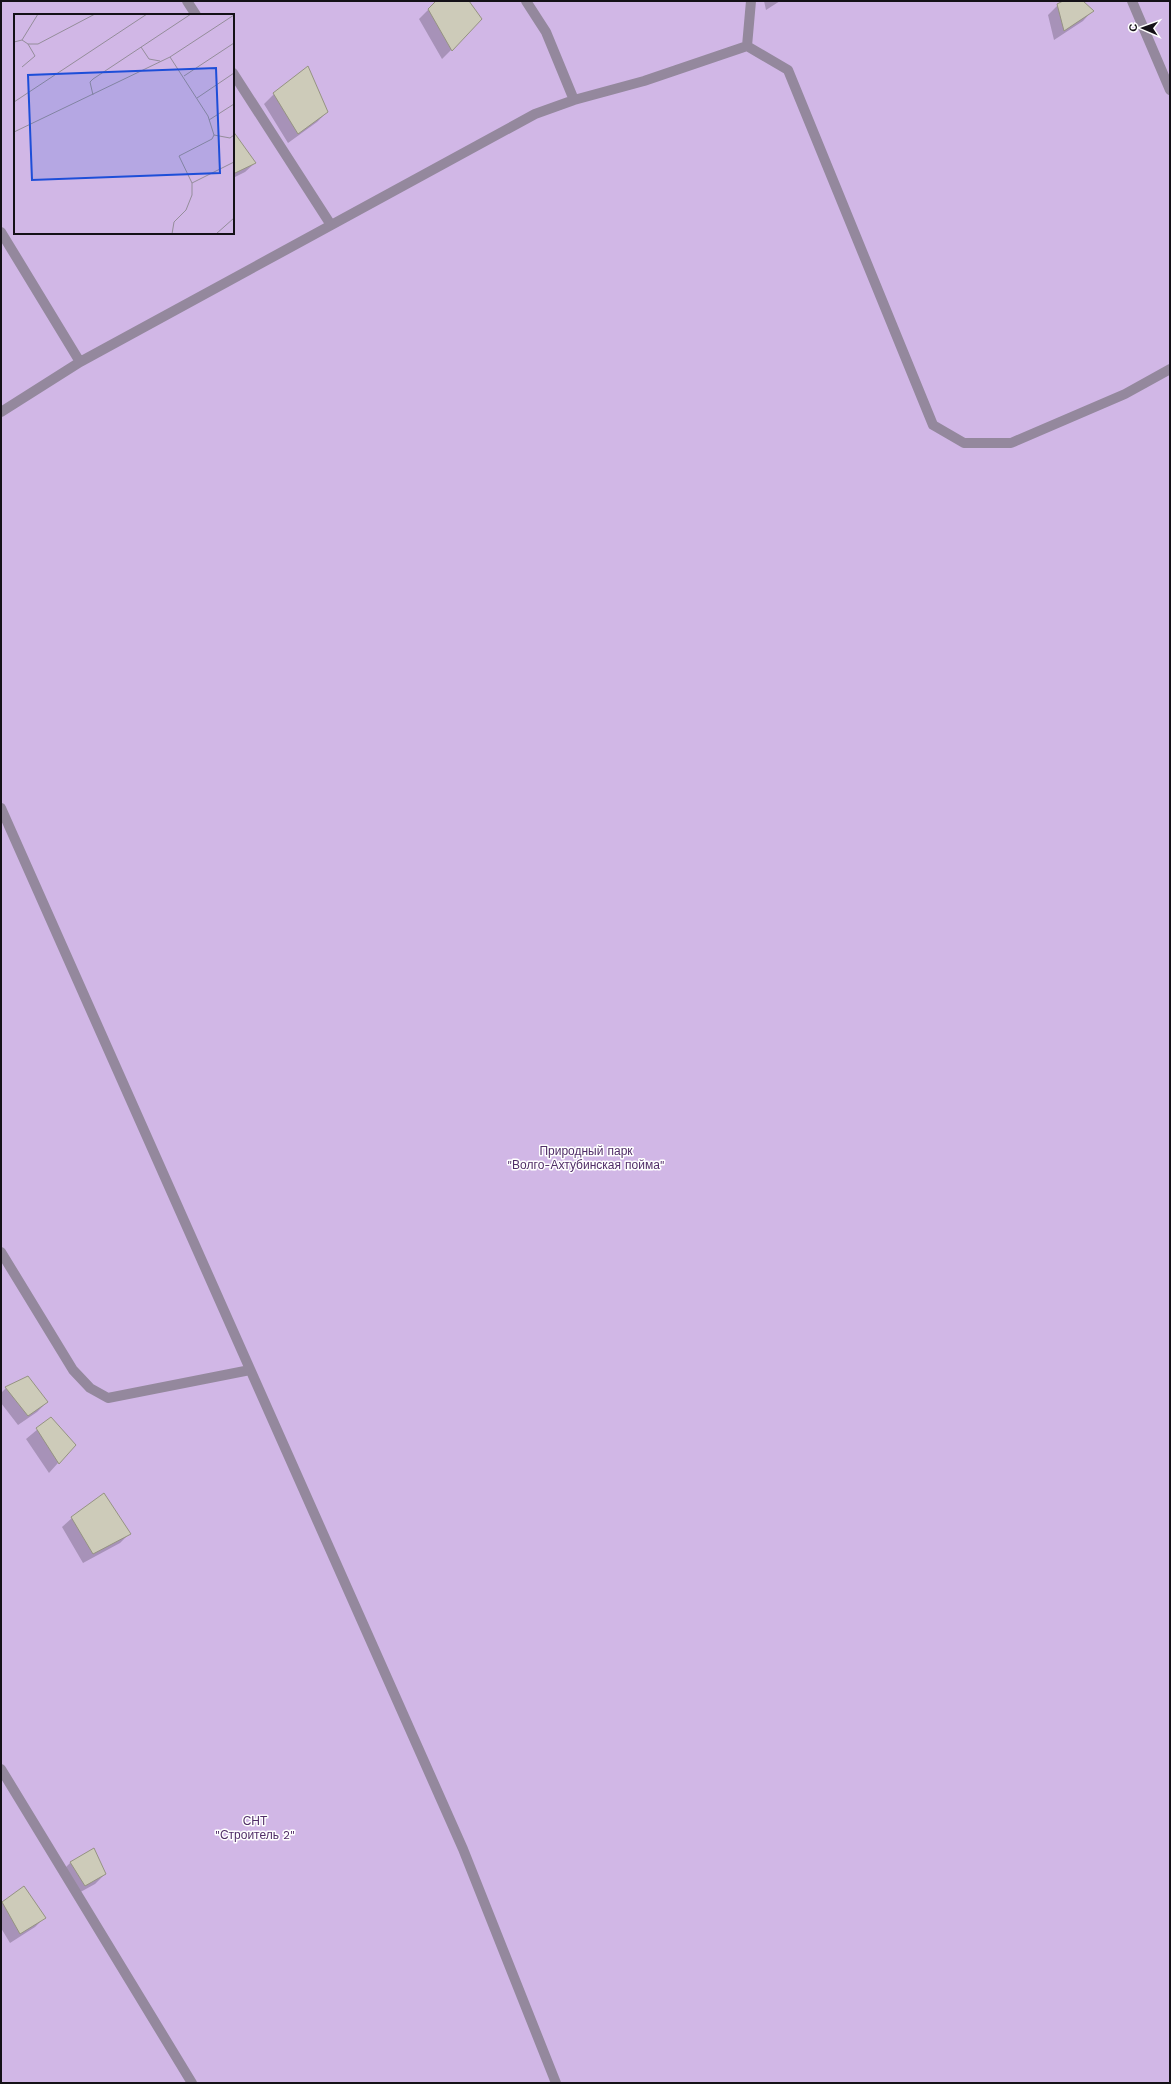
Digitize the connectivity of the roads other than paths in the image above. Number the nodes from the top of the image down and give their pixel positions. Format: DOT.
graph roads {
  1 [pos="187,1"];
  2 [pos="526,1"];
  3 [pos="751,1"];
  4 [pos="1132,1"];
  5 [pos="195,14"];
  6 [pos="747,46"];
  7 [pos="234,75"];
  8 [pos="1170,90"];
  9 [pos="574,100"];
  10 [pos="330,225"];
  11 [pos="1,232"];
  12 [pos="80,362"];
  13 [pos="1170,370"];
  14 [pos="1,412"];
  15 [pos="1,808"];
  16 [pos="1,1252"];
  17 [pos="250,1370"];
  18 [pos="1,1768"];
  19 [pos="192,2083"];
  20 [pos="556,2083"];
  1 -- 5 [label="street"];
  2 -- 9 [label="street"];
  3 -- 6 [label="street"];
  4 -- 8 [label="street"];
  6 -- 9 [label="street"];
  6 -- 13 [label="street"];
  7 -- 10 [label="street"];
  9 -- 10 [label="street"];
  10 -- 12 [label="street"];
  11 -- 12 [label="street"];
  12 -- 14 [label="street"];
  15 -- 17 [label="street"];
  16 -- 17 [label="street"];
  17 -- 20 [label="street"];
  18 -- 19 [label="street"];
}
